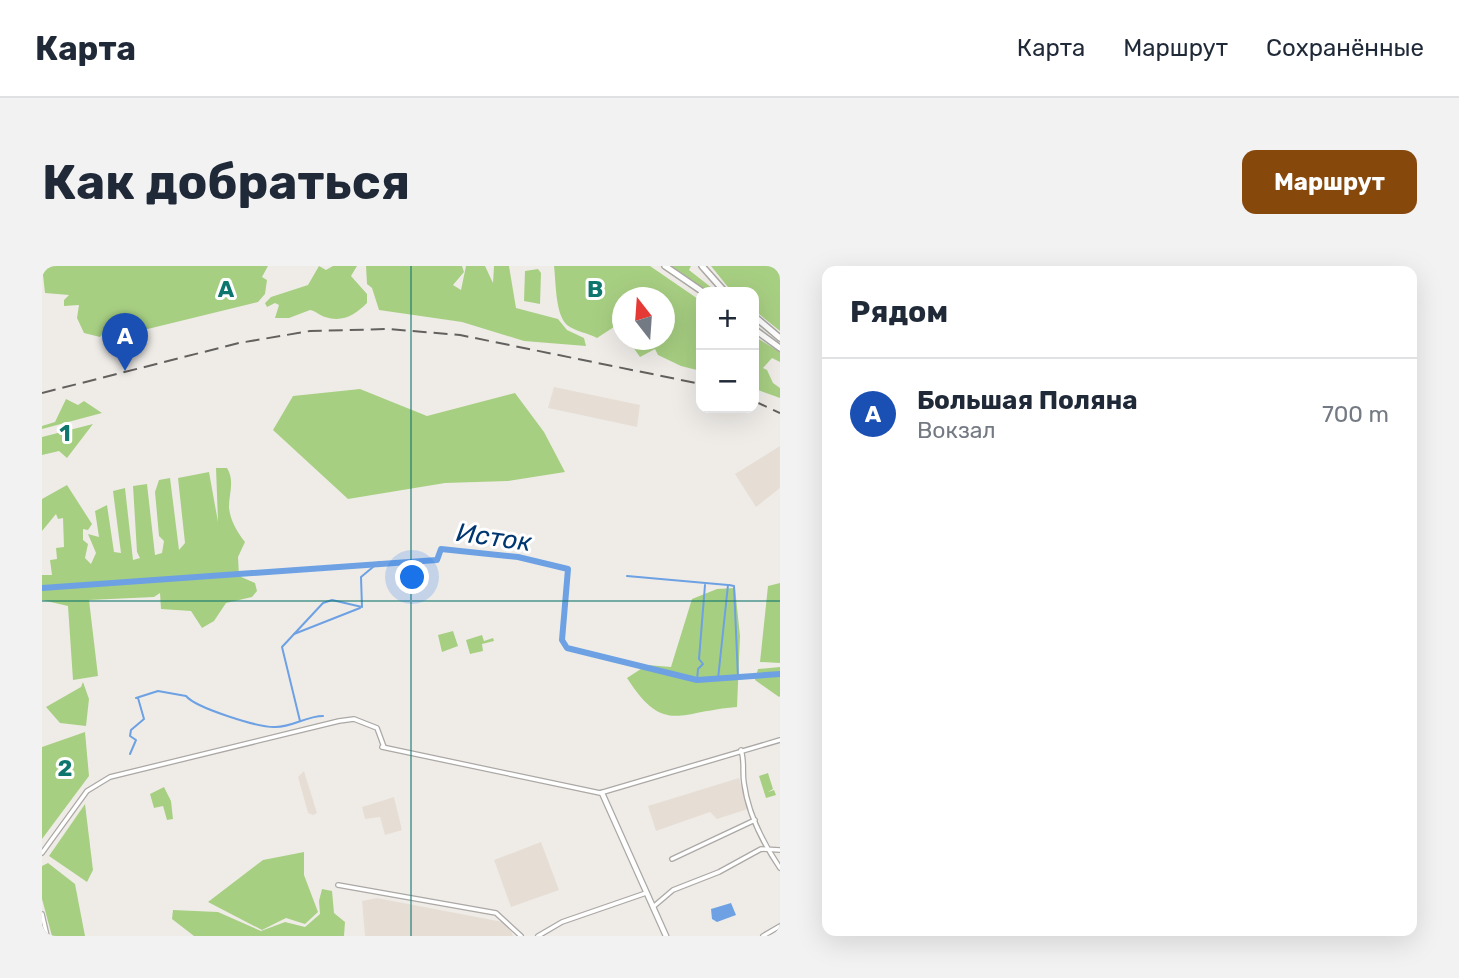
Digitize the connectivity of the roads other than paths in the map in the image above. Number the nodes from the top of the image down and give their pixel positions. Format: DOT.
graph roads {
  1 [pos="665,266"];
  2 [pos="702,266"];
  3 [pos="696,287"];
  4 [pos="721,287"];
  5 [pos="759,320"];
  6 [pos="759,333"];
  7 [pos="780,338"];
  8 [pos="780,348"];
  9 [pos="780,740"];
  10 [pos="741,750"];
  11 [pos="602,793"];
  12 [pos="755,820"];
  13 [pos="766,847"];
  14 [pos="780,850"];
  15 [pos="42,853"];
  16 [pos="672,859"];
  17 [pos="780,868"];
  18 [pos="338,885"];
  19 [pos="646,893"];
  20 [pos="653,907"];
  21 [pos="42,914"];
  22 [pos="780,926"];
  23 [pos="519,934"];
  24 [pos="47,936"];
  25 [pos="538,936"];
  26 [pos="666,936"];
  27 [pos="763,936"];
  1 -- 3 [label="main road"];
  2 -- 4 [label="main road"];
  5 -- 7 [label="main road"];
  6 -- 8 [label="main road"];
  9 -- 10 [label="street"];
  10 -- 11 [label="street"];
  10 -- 12 [label="street"];
  11 -- 15 [label="street"];
  11 -- 19 [label="street"];
  12 -- 13 [label="street"];
  12 -- 16 [label="street"];
  13 -- 14 [label="street"];
  13 -- 17 [label="street"];
  13 -- 20 [label="street"];
  18 -- 23 [label="street"];
  19 -- 20 [label="street"];
  19 -- 25 [label="street"];
  20 -- 26 [label="street"];
  21 -- 24 [label="street"];
  22 -- 27 [label="street"];
}
